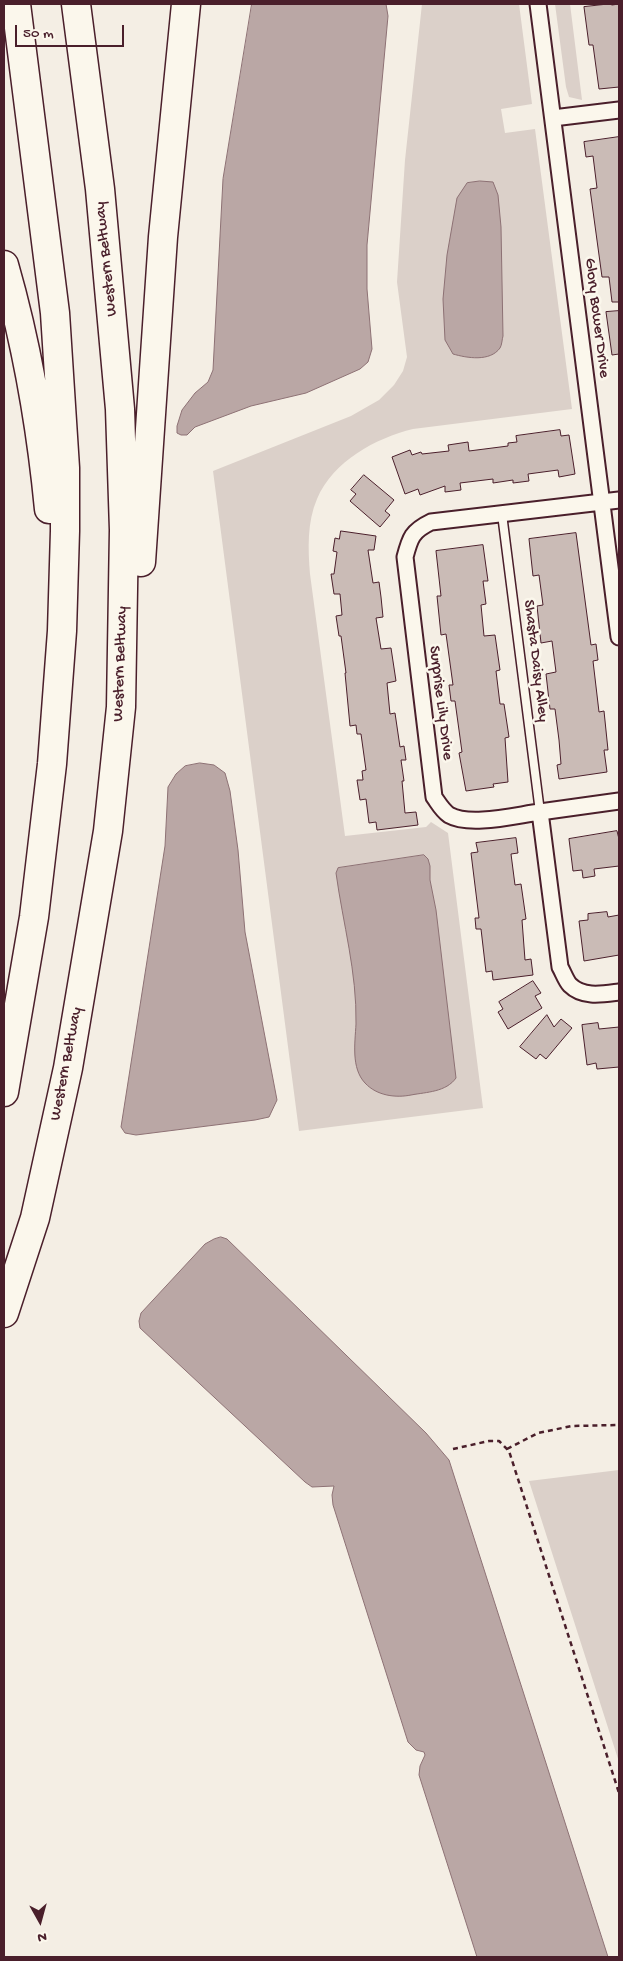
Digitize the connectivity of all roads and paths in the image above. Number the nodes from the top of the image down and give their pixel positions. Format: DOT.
graph roads {
  1 [pos="16,4"];
  2 [pos="76,4"];
  3 [pos="186,4"];
  4 [pos="538,4"];
  5 [pos="619,110"];
  6 [pos="553,118"];
  7 [pos="4,265"];
  8 [pos="619,500"];
  9 [pos="602,502"];
  10 [pos="502,514"];
  11 [pos="62,631"];
  12 [pos="619,637"];
  13 [pos="121,707"];
  14 [pos="619,802"];
  15 [pos="540,812"];
  16 [pos="619,992"];
  17 [pos="4,1092"];
  18 [pos="4,1313"];
  19 [pos="619,1425"];
  20 [pos="452,1449"];
  21 [pos="507,1449"];
  22 [pos="619,1794"];
  1 -- 11 [label="highway"];
  2 -- 13 [label="highway, Western Beltway"];
  3 -- 13 [label="highway"];
  4 -- 6 [label="street, Glory Bower Drive"];
  5 -- 6 [label="street"];
  6 -- 9 [label="street, Glory Bower Drive"];
  7 -- 11 [label="highway"];
  8 -- 9 [label="street, Surprise Lily Drive"];
  9 -- 10 [label="street, Surprise Lily Drive"];
  9 -- 12 [label="street, Glory Bower Drive"];
  10 -- 15 [label="lane, Shasta Daisy Alley"];
  10 -- 15 [label="street, Surprise Lily Drive"];
  11 -- 17 [label="highway"];
  13 -- 18 [label="highway, Western Beltway"];
  14 -- 15 [label="street, Surprise Lily Drive"];
  15 -- 16 [label="street"];
  19 -- 21 [label="path"];
  20 -- 21 [label="path"];
  21 -- 22 [label="path"];
}
